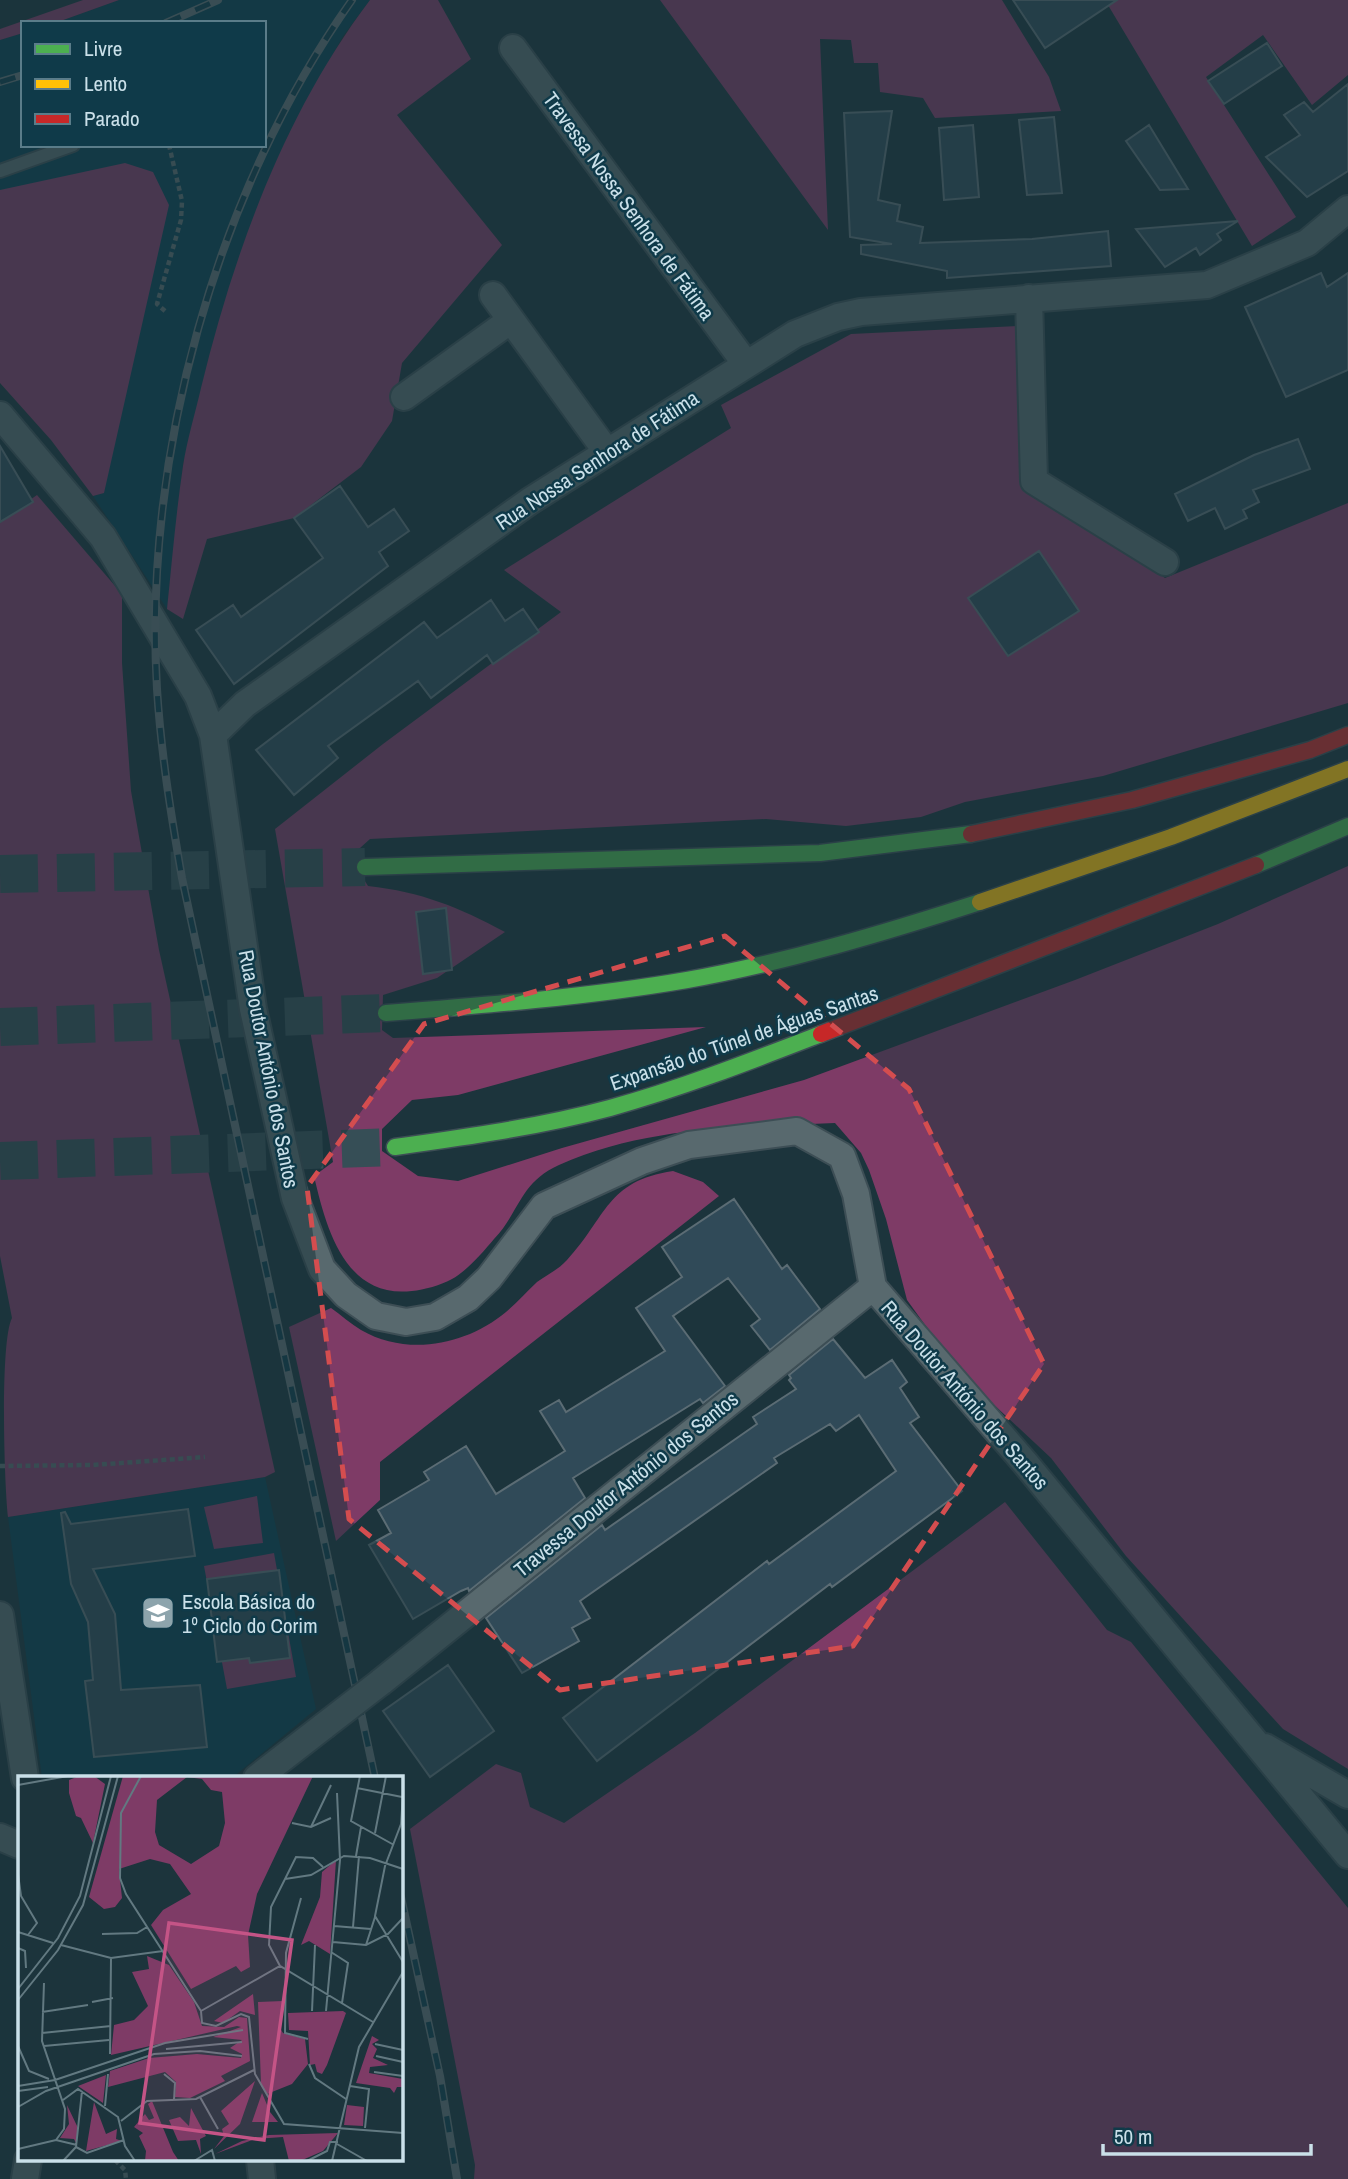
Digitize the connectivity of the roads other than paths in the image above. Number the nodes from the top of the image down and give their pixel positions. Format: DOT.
graph roads {
  1 [pos="513,48"];
  2 [pos="67,147"];
  3 [pos="0,171"];
  4 [pos="1348,209"];
  5 [pos="493,295"];
  6 [pos="1029,298"];
  7 [pos="511,320"];
  8 [pos="746,364"];
  9 [pos="404,397"];
  10 [pos="0,415"];
  11 [pos="607,452"];
  12 [pos="1165,562"];
  13 [pos="213,735"];
  14 [pos="1348,735"];
  15 [pos="1348,769"];
  16 [pos="1348,826"];
  17 [pos="365,867"];
  18 [pos="386,1013"];
  19 [pos="395,1147"];
  20 [pos="873,1287"];
  21 [pos="0,1615"];
  22 [pos="1250,1738"];
  23 [pos="25,1776"];
  24 [pos="260,1776"];
  25 [pos="1348,1795"];
  26 [pos="0,1838"];
  27 [pos="18,1845"];
  28 [pos="1348,1855"];
  1 -- 8 [label="street, Travessa Nossa Senhora de Fátima"];
  2 -- 3 [label="lane"];
  4 -- 6 [label="street, Rua Nossa Senhora de Fátima"];
  5 -- 7 [label="street"];
  6 -- 8 [label="street, Rua Nossa Senhora de Fátima"];
  6 -- 12 [label="street"];
  7 -- 9 [label="street"];
  7 -- 11 [label="street"];
  8 -- 11 [label="street, Rua Nossa Senhora de Fátima"];
  10 -- 13 [label="street, Rua Doutor António dos Santos"];
  11 -- 13 [label="street, Rua Nossa Senhora de Fátima"];
  13 -- 20 [label="street, Rua Doutor António dos Santos"];
  14 -- 17 [label="highway"];
  15 -- 18 [label="highway"];
  16 -- 19 [label="highway, Expansão do Túnel de Águas Santas"];
  20 -- 22 [label="street, Rua Doutor António dos Santos"];
  20 -- 24 [label="street, Travessa Doutor António dos Santos, bridge"];
  21 -- 23 [label="street"];
  22 -- 25 [label="street"];
  22 -- 28 [label="street, Rua Doutor António dos Santos"];
  26 -- 27 [label="street"];
}
